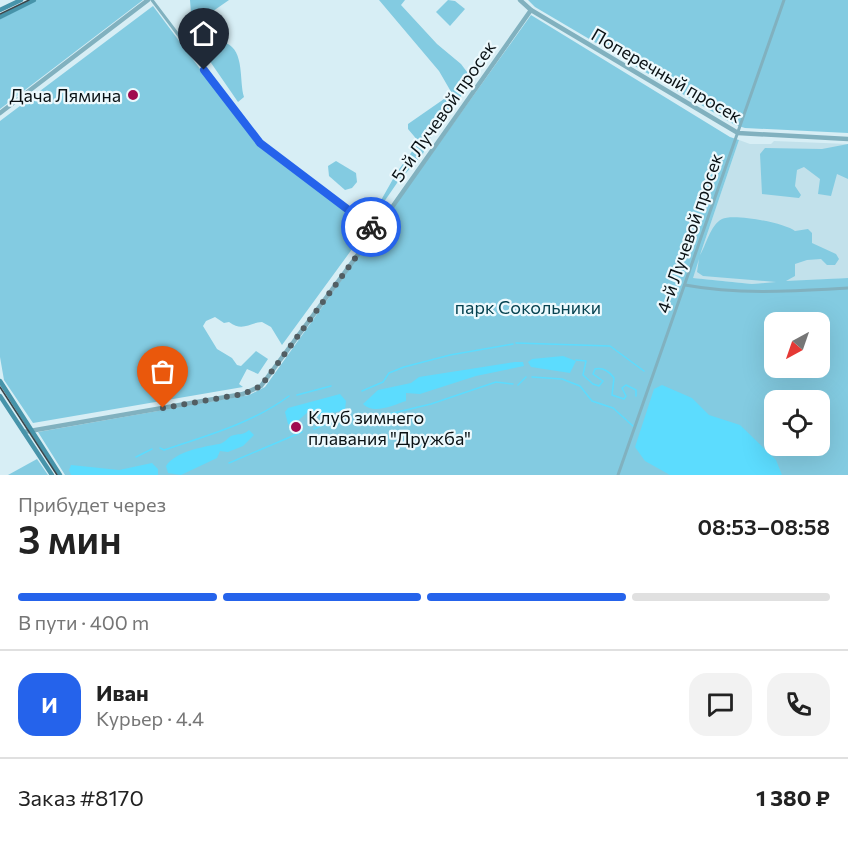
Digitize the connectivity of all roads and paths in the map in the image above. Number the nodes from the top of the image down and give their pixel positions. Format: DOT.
graph roads {
  1 [pos="34,0"];
  2 [pos="150,0"];
  3 [pos="520,0"];
  4 [pos="784,0"];
  5 [pos="23,2"];
  6 [pos="0,10"];
  7 [pos="531,10"];
  8 [pos="0,17"];
  9 [pos="0,113"];
  10 [pos="738,134"];
  11 [pos="848,139"];
  12 [pos="376,230"];
  13 [pos="685,285"];
  14 [pos="848,288"];
  15 [pos="0,381"];
  16 [pos="0,396"];
  17 [pos="31,430"];
  18 [pos="24,432"];
  19 [pos="52,475"];
  20 [pos="60,475"];
  21 [pos="618,475"];
  1 -- 5 [label="main road"];
  2 -- 9 [label="street"];
  2 -- 12 [label="street"];
  3 -- 7 [label="street, Поперечный просек"];
  4 -- 10 [label="street, 4-й Лучевой просек"];
  5 -- 6 [label="main road"];
  5 -- 8 [label="main road"];
  7 -- 10 [label="street, Поперечный просек"];
  7 -- 12 [label="street, 5-й Лучевой просек"];
  10 -- 11 [label="street, Поперечный просек"];
  10 -- 13 [label="street, 4-й Лучевой просек"];
  12 -- 17 [label="street, 5-й Лучевой просек"];
  13 -- 14 [label="street"];
  13 -- 21 [label="street, 4-й Лучевой просек"];
  15 -- 17 [label="main road"];
  16 -- 18 [label="main road"];
  17 -- 18 [label="street, 5-й Лучевой просек"];
  17 -- 20 [label="main road"];
  18 -- 19 [label="main road"];
}
